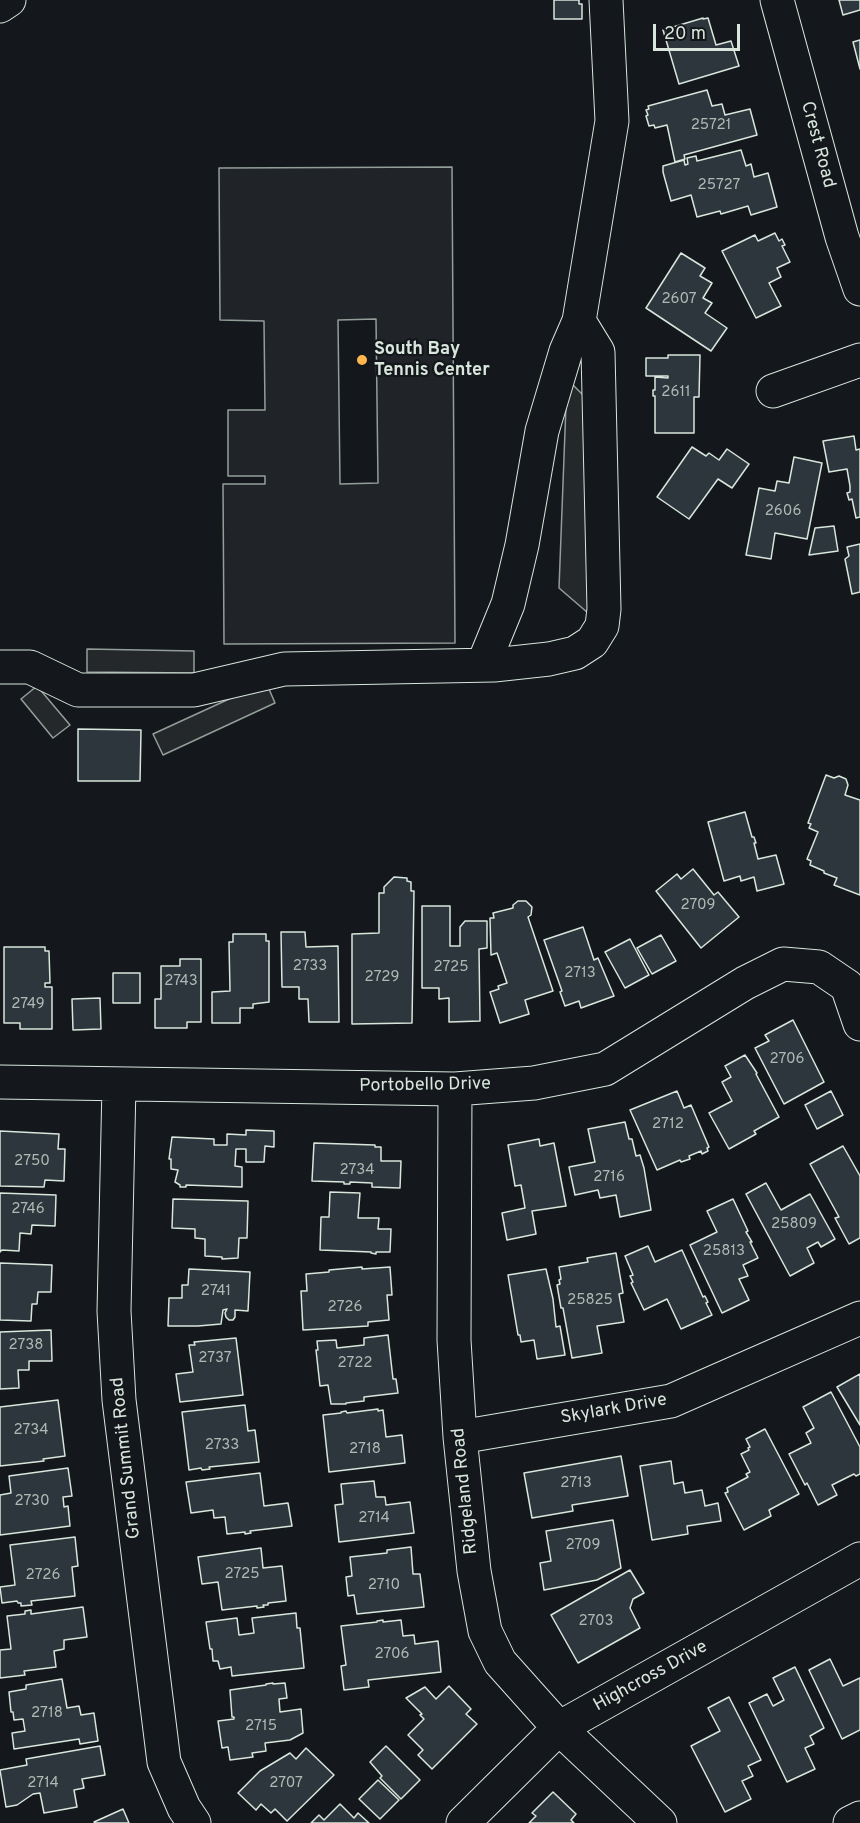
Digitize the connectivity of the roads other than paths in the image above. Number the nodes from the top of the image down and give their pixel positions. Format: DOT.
graph roads {
  1 [pos="9,0"];
  2 [pos="606,0"];
  3 [pos="777,0"];
  4 [pos="0,6"];
  5 [pos="860,289"];
  6 [pos="579,321"];
  7 [pos="860,360"];
  8 [pos="773,392"];
  9 [pos="483,665"];
  10 [pos="0,667"];
  11 [pos="860,1024"];
  12 [pos="0,1082"];
  13 [pos="118,1085"];
  14 [pos="455,1089"];
  15 [pos="860,1318"];
  16 [pos="460,1437"];
  17 [pos="860,1559"];
  18 [pos="560,1728"];
  19 [pos="860,1818"];
  20 [pos="194,1823"];
  21 [pos="463,1823"];
  22 [pos="660,1823"];
  23 [pos="850,1823"];
  1 -- 4 [label="street"];
  2 -- 6 [label="street"];
  3 -- 5 [label="street, Crest Road"];
  6 -- 9 [label="street"];
  6 -- 9 [label="street"];
  7 -- 8 [label="street"];
  9 -- 10 [label="street"];
  11 -- 14 [label="street, Portobello Drive"];
  12 -- 13 [label="street, Portobello Drive"];
  13 -- 14 [label="street, Portobello Drive"];
  13 -- 20 [label="street, Grand Summit Road"];
  14 -- 16 [label="street, Ridgeland Road"];
  15 -- 16 [label="street, Skylark Drive"];
  16 -- 18 [label="street, Ridgeland Road"];
  17 -- 18 [label="street, Highcross Drive"];
  18 -- 21 [label="street, Highcross Drive"];
  18 -- 22 [label="street, Ridgeland Road"];
  19 -- 23 [label="street"];
}
